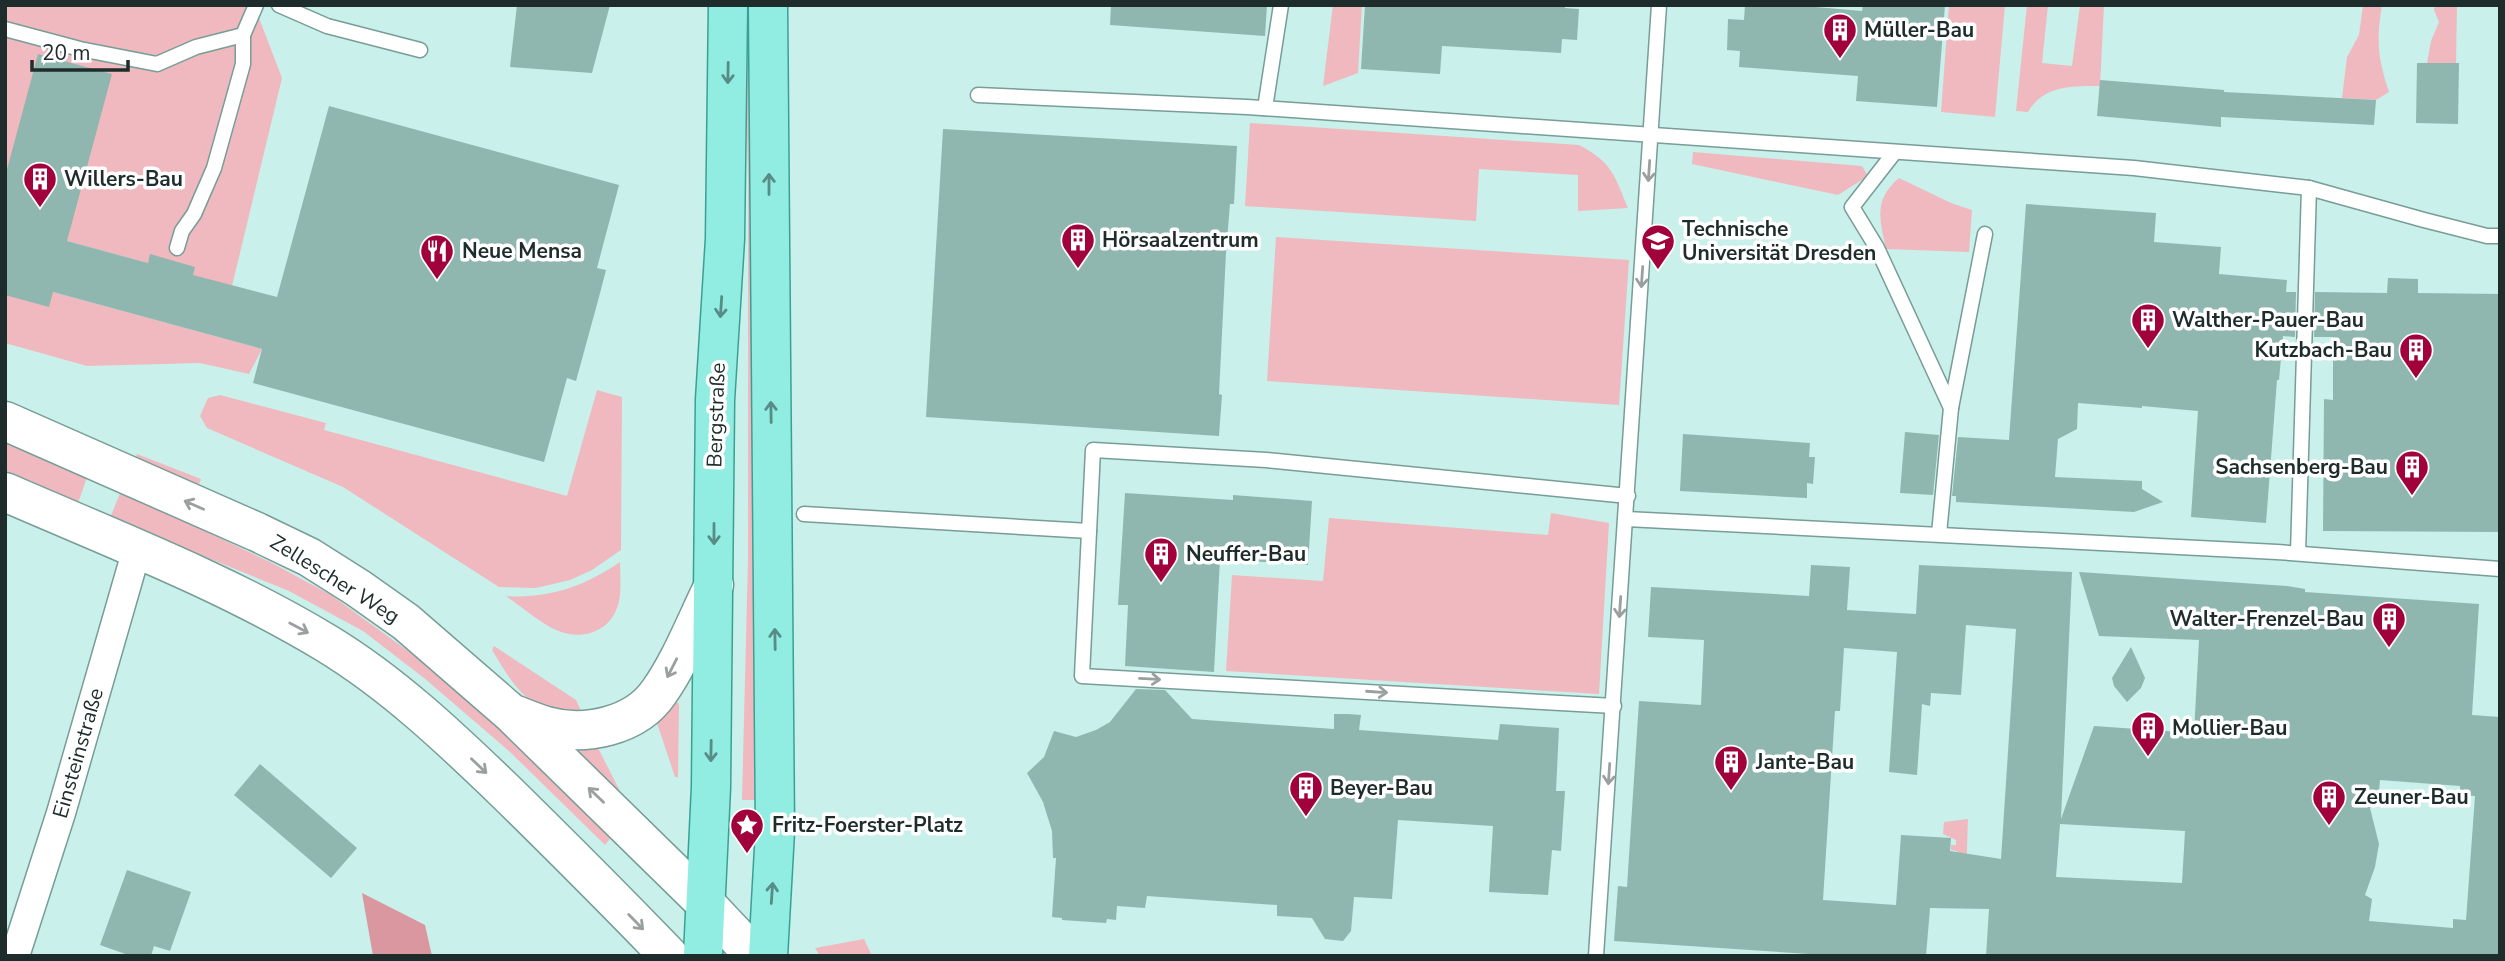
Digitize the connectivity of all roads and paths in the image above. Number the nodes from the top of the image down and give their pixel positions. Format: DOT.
graph roads {
  1 [pos="256,5"];
  2 [pos="279,5"];
  3 [pos="728,5"];
  4 [pos="768,5"];
  5 [pos="1281,5"];
  6 [pos="1659,5"];
  7 [pos="5,29"];
  8 [pos="243,35"];
  9 [pos="420,50"];
  10 [pos="978,95"];
  11 [pos="1265,108"];
  12 [pos="1651,134"];
  13 [pos="1894,153"];
  14 [pos="2309,188"];
  15 [pos="1985,234"];
  16 [pos="2500,236"];
  17 [pos="177,248"];
  18 [pos="1951,408"];
  19 [pos="5,421"];
  20 [pos="5,492"];
  21 [pos="1628,496"];
  22 [pos="804,514"];
  23 [pos="1626,519"];
  24 [pos="1089,531"];
  25 [pos="1939,534"];
  26 [pos="137,549"];
  27 [pos="2298,553"];
  28 [pos="2500,569"];
  29 [pos="714,585"];
  30 [pos="1614,706"];
  31 [pos="512,714"];
  32 [pos="706,904"];
  33 [pos="15,956"];
  34 [pos="669,956"];
  35 [pos="703,956"];
  36 [pos="755,956"];
  37 [pos="768,956"];
  38 [pos="1596,956"];
  1 -- 8 [label="lane"];
  2 -- 9 [label="lane"];
  3 -- 29 [label="main road, Bergstraße, one-way"];
  37 -- 4 [label="main road, one-way"];
  5 -- 11 [label="lane"];
  6 -- 12 [label="lane"];
  7 -- 8 [label="lane"];
  8 -- 17 [label="lane"];
  10 -- 11 [label="lane"];
  11 -- 12 [label="lane"];
  12 -- 13 [label="lane"];
  12 -- 21 [label="lane, one-way"];
  13 -- 14 [label="lane"];
  13 -- 18 [label="lane"];
  14 -- 16 [label="lane"];
  14 -- 27 [label="lane"];
  15 -- 18 [label="lane"];
  18 -- 25 [label="lane"];
  31 -- 19 [label="main road, Zellescher Weg, one-way"];
  20 -- 26 [label="main road"];
  21 -- 23 [label="lane"];
  21 -- 24 [label="lane"];
  22 -- 24 [label="lane"];
  23 -- 25 [label="lane"];
  23 -- 30 [label="lane, one-way"];
  24 -- 30 [label="lane, one-way"];
  25 -- 27 [label="lane"];
  26 -- 33 [label="street, Einsteinstraße"];
  26 -- 34 [label="main road, one-way"];
  27 -- 28 [label="lane"];
  29 -- 31 [label="main road, one-way"];
  29 -- 32 [label="main road, Bergstraße, one-way"];
  30 -- 38 [label="lane, one-way"];
  32 -- 31 [label="main road, Zellescher Weg, one-way"];
  32 -- 35 [label="main road"];
  32 -- 36 [label="main road"];
}
